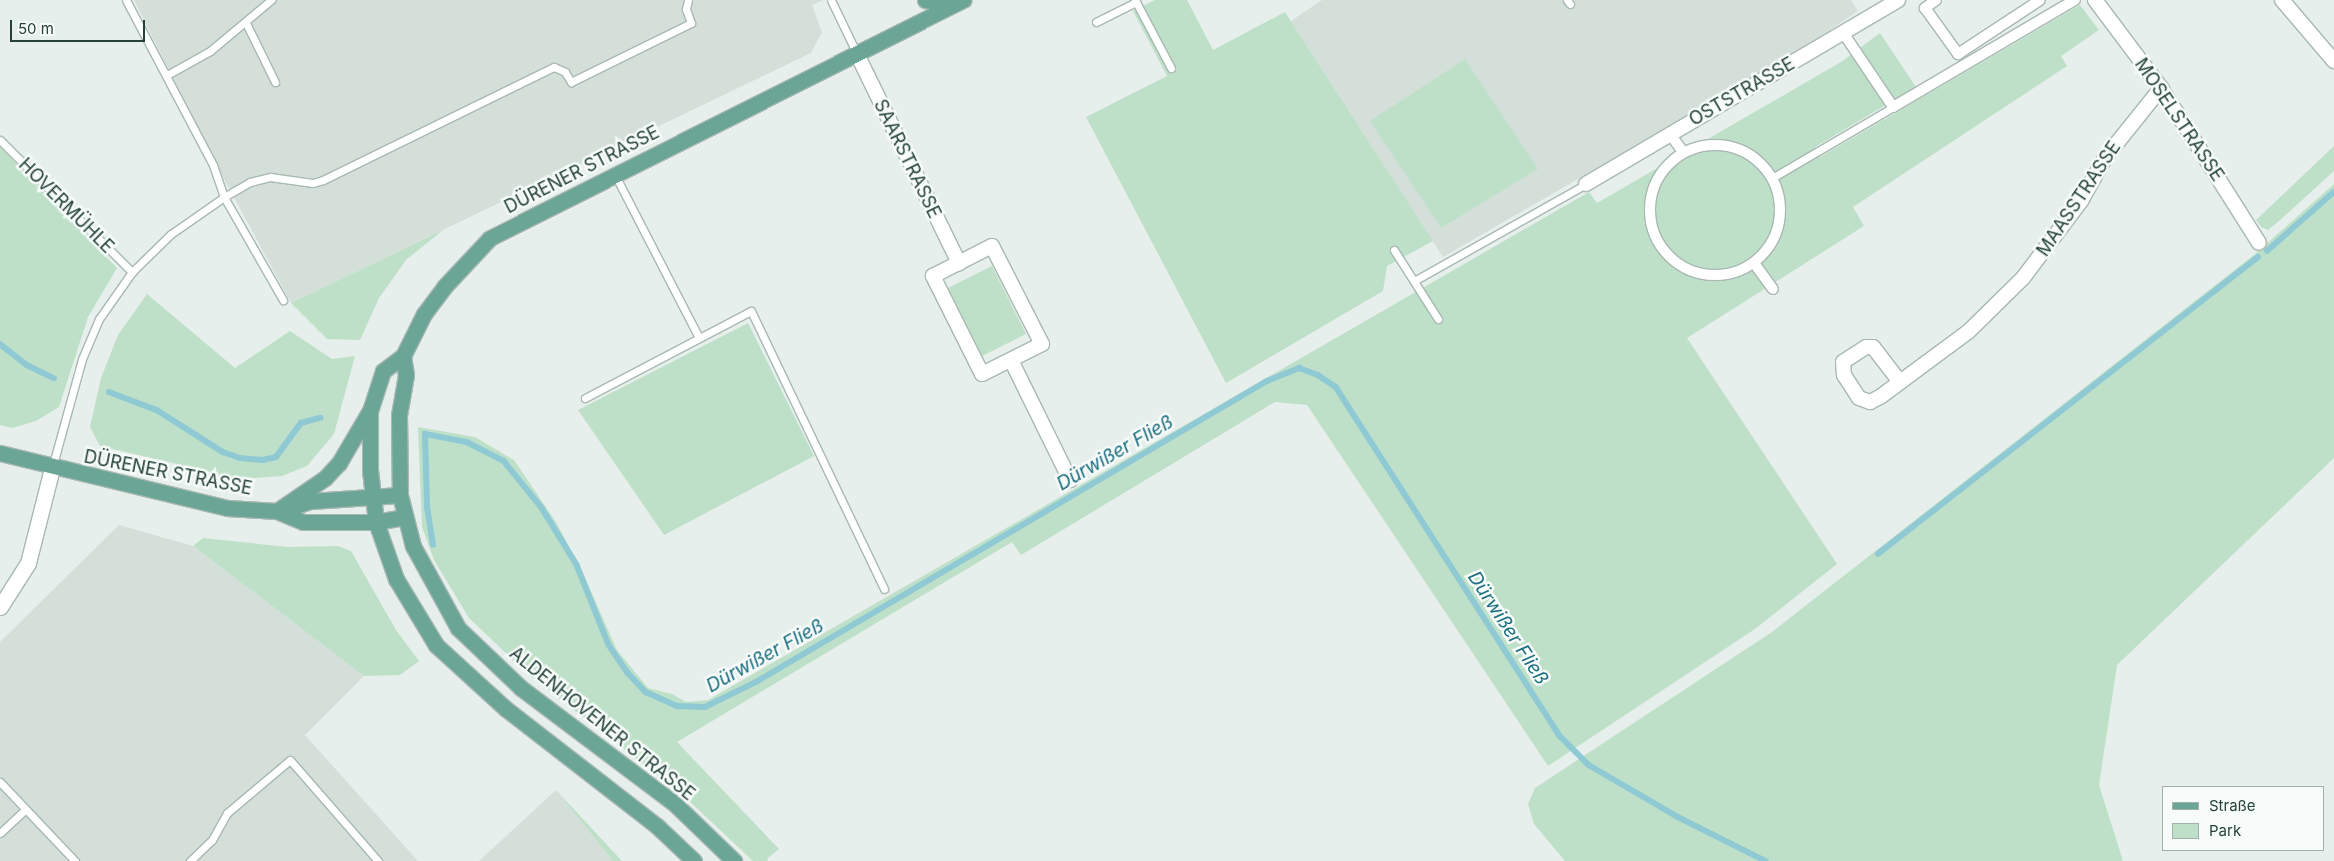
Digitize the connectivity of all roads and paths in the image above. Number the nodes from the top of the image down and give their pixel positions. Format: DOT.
graph roads {
  1 [pos="126,0"];
  2 [pos="271,0"];
  3 [pos="688,0"];
  4 [pos="831,0"];
  5 [pos="925,0"];
  6 [pos="1898,0"];
  7 [pos="1936,0"];
  8 [pos="2040,0"];
  9 [pos="2075,0"];
  10 [pos="2095,0"];
  11 [pos="2282,0"];
  12 [pos="1136,1"];
  13 [pos="958,2"];
  14 [pos="1096,22"];
  15 [pos="246,24"];
  16 [pos="1844,34"];
  17 [pos="1969,46"];
  18 [pos="857,54"];
  19 [pos="1976,58"];
  20 [pos="2334,61"];
  21 [pos="1171,68"];
  22 [pos="167,75"];
  23 [pos="275,82"];
  24 [pos="2160,88"];
  25 [pos="1893,107"];
  26 [pos="1670,134"];
  27 [pos="0,140"];
  28 [pos="1682,152"];
  29 [pos="615,175"];
  30 [pos="1772,178"];
  31 [pos="1586,184"];
  32 [pos="224,197"];
  33 [pos="2259,242"];
  34 [pos="1394,250"];
  35 [pos="1754,262"];
  36 [pos="959,263"];
  37 [pos="132,272"];
  38 [pos="1414,281"];
  39 [pos="1773,289"];
  40 [pos="283,300"];
  41 [pos="1438,319"];
  42 [pos="699,338"];
  43 [pos="403,356"];
  44 [pos="1011,360"];
  45 [pos="1900,382"];
  46 [pos="585,398"];
  47 [pos="370,411"];
  48 [pos="0,454"];
  49 [pos="52,468"];
  50 [pos="1070,480"];
  51 [pos="400,496"];
  52 [pos="372,499"];
  53 [pos="277,511"];
  54 [pos="404,517"];
  55 [pos="376,522"];
  56 [pos="884,589"];
  57 [pos="0,607"];
  58 [pos="0,782"];
  59 [pos="26,809"];
  60 [pos="0,833"];
  61 [pos="75,861"];
  62 [pos="190,861"];
  63 [pos="378,861"];
  64 [pos="694,861"];
  65 [pos="734,861"];
  1 -- 22 [label="lane"];
  2 -- 15 [label="lane"];
  3 -- 32 [label="lane"];
  4 -- 18 [label="lane"];
  5 -- 13 [label="main road"];
  6 -- 16 [label="street, OSTSTRASSE"];
  7 -- 17 [label="street"];
  8 -- 17 [label="street"];
  9 -- 19 [label="street"];
  10 -- 24 [label="street, MOSELSTRASSE"];
  11 -- 20 [label="street"];
  12 -- 14 [label="lane"];
  12 -- 21 [label="lane"];
  13 -- 18 [label="main road, DÜRENER STRASSE"];
  15 -- 22 [label="lane"];
  15 -- 23 [label="lane"];
  16 -- 25 [label="street"];
  16 -- 26 [label="street, OSTSTRASSE"];
  17 -- 19 [label="street"];
  18 -- 29 [label="main road, DÜRENER STRASSE"];
  18 -- 36 [label="street, SAARSTRASSE"];
  19 -- 25 [label="street"];
  22 -- 32 [label="lane"];
  24 -- 33 [label="street, MOSELSTRASSE"];
  24 -- 45 [label="street, MAASSTRASSE"];
  25 -- 30 [label="lane"];
  26 -- 28 [label="street"];
  26 -- 31 [label="street, OSTSTRASSE"];
  27 -- 37 [label="lane, HOVERMÜHLE"];
  28 -- 30 [label="street"];
  28 -- 35 [label="street"];
  29 -- 42 [label="lane"];
  29 -- 43 [label="main road, DÜRENER STRASSE"];
  30 -- 35 [label="street"];
  31 -- 38 [label="lane"];
  32 -- 37 [label="lane"];
  32 -- 40 [label="lane"];
  34 -- 38 [label="lane"];
  35 -- 39 [label="street"];
  36 -- 44 [label="street"];
  36 -- 44 [label="street"];
  37 -- 49 [label="lane"];
  38 -- 41 [label="lane"];
  42 -- 46 [label="lane"];
  42 -- 56 [label="lane"];
  43 -- 47 [label="main road, DÜRENER STRASSE"];
  43 -- 51 [label="main road, ALDENHOVENER STRASSE"];
  44 -- 50 [label="street"];
  47 -- 52 [label="main road, DÜRENER STRASSE"];
  47 -- 53 [label="main road"];
  48 -- 49 [label="main road, DÜRENER STRASSE"];
  49 -- 53 [label="main road, DÜRENER STRASSE"];
  49 -- 57 [label="street"];
  51 -- 52 [label="main road, DÜRENER STRASSE"];
  51 -- 54 [label="main road, ALDENHOVENER STRASSE"];
  52 -- 53 [label="main road, DÜRENER STRASSE"];
  52 -- 55 [label="main road"];
  53 -- 55 [label="main road, DÜRENER STRASSE"];
  54 -- 55 [label="main road, DÜRENER STRASSE"];
  54 -- 65 [label="main road, ALDENHOVENER STRASSE"];
  55 -- 64 [label="main road"];
  58 -- 59 [label="lane"];
  59 -- 60 [label="lane"];
  59 -- 61 [label="lane"];
  62 -- 63 [label="lane"];
}
